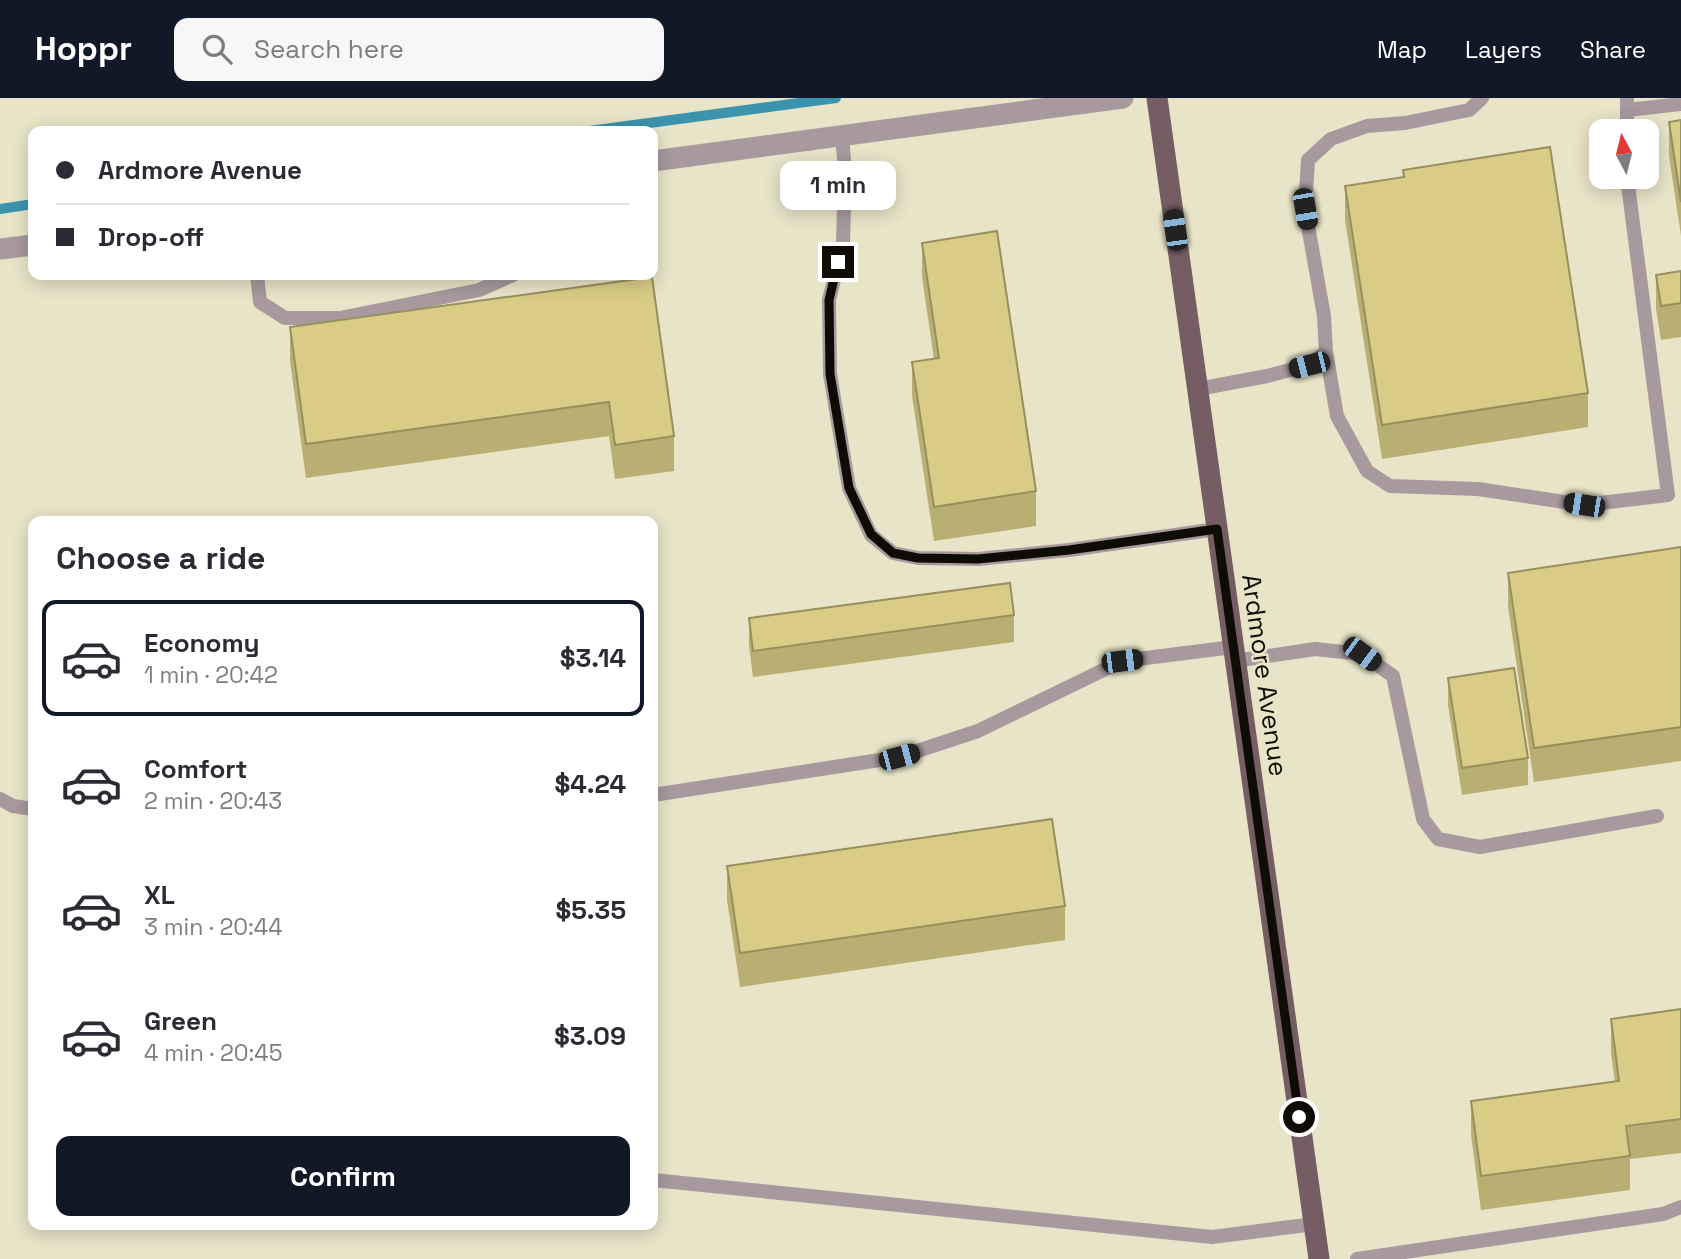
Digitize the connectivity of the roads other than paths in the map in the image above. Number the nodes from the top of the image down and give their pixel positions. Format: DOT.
graph roads {
  1 [pos="1123,98"];
  2 [pos="1157,98"];
  3 [pos="1482,98"];
  4 [pos="1627,104"];
  5 [pos="1681,104"];
  6 [pos="842,136"];
  7 [pos="658,160"];
  8 [pos="1630,189"];
  9 [pos="28,246"];
  10 [pos="0,249"];
  11 [pos="258,280"];
  12 [pos="502,280"];
  13 [pos="1326,352"];
  14 [pos="1198,389"];
  15 [pos="1217,529"];
  16 [pos="1234,654"];
  17 [pos="658,794"];
  18 [pos="0,799"];
  19 [pos="28,808"];
  20 [pos="1657,816"];
  21 [pos="658,1181"];
  22 [pos="1681,1207"];
  23 [pos="1314,1224"];
  24 [pos="1319,1259"];
  25 [pos="1357,1259"];
  1 -- 6 [label="street"];
  2 -- 14 [label="main road, Ardmore Avenue"];
  3 -- 13 [label="lane"];
  4 -- 5 [label="lane"];
  6 -- 7 [label="street"];
  6 -- 15 [label="lane"];
  8 -- 13 [label="lane"];
  9 -- 10 [label="street"];
  11 -- 12 [label="lane"];
  13 -- 14 [label="lane"];
  14 -- 15 [label="main road, Ardmore Avenue"];
  15 -- 16 [label="main road, Ardmore Avenue"];
  16 -- 17 [label="lane"];
  16 -- 20 [label="lane"];
  16 -- 23 [label="main road, Ardmore Avenue"];
  18 -- 19 [label="lane"];
  21 -- 23 [label="lane"];
  22 -- 25 [label="lane"];
  23 -- 24 [label="main road, Ardmore Avenue"];
}
